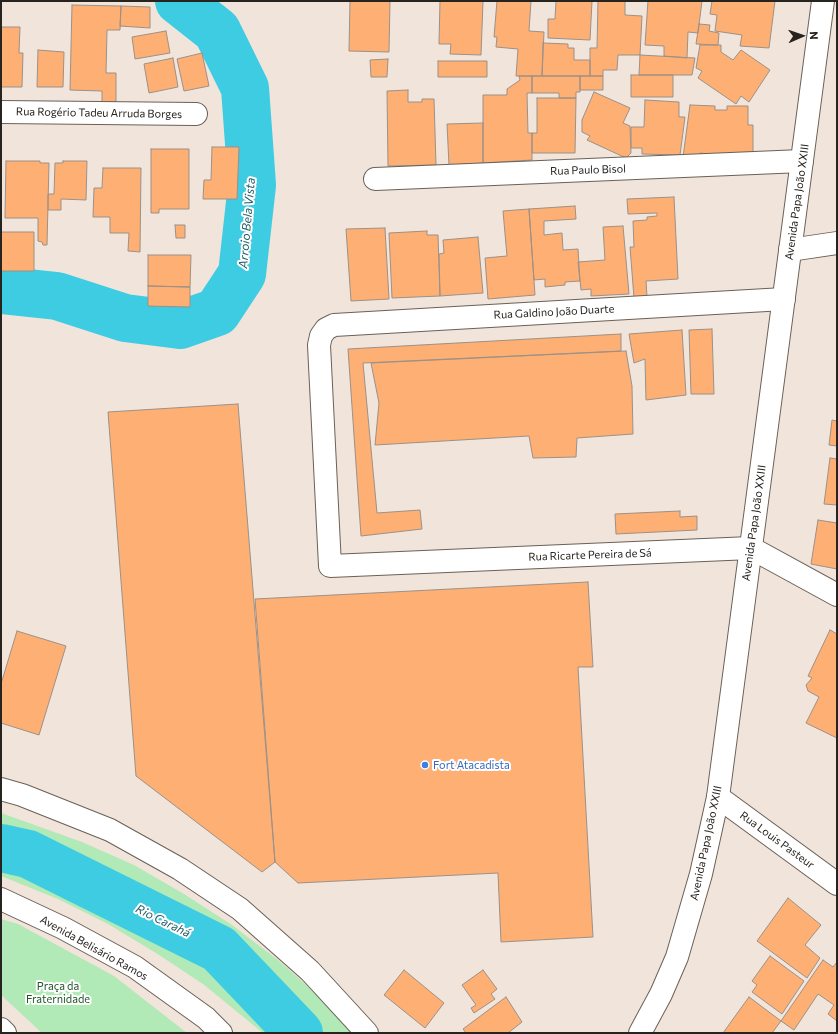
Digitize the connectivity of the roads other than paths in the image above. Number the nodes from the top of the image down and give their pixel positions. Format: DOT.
graph roads {
  1 [pos="823,1"];
  2 [pos="1,112"];
  3 [pos="196,114"];
  4 [pos="802,161"];
  5 [pos="375,179"];
  6 [pos="837,243"];
  7 [pos="790,250"];
  8 [pos="784,299"];
  9 [pos="751,548"];
  10 [pos="330,566"];
  11 [pos="837,595"];
  12 [pos="1,789"];
  13 [pos="718,797"];
  14 [pos="837,884"];
  15 [pos="1,899"];
  16 [pos="1,1029"];
  17 [pos="5,1033"];
  18 [pos="221,1033"];
  19 [pos="367,1033"];
  20 [pos="640,1033"];
  1 -- 4 [label="street, Avenida Papa João XXIII"];
  2 -- 3 [label="street, Rua Rogério Tadeu Arruda Borges"];
  4 -- 5 [label="street, Rua Paulo Bisol"];
  4 -- 7 [label="street, Avenida Papa João XXIII"];
  6 -- 7 [label="street"];
  7 -- 8 [label="street, Avenida Papa João XXIII"];
  8 -- 9 [label="street, Avenida Papa João XXIII"];
  8 -- 10 [label="street, Rua Galdino João Duarte"];
  9 -- 10 [label="street, Rua Ricarte Pereira de Sá"];
  9 -- 11 [label="street"];
  9 -- 13 [label="street, Avenida Papa João XXIII"];
  12 -- 19 [label="street"];
  13 -- 14 [label="street, Rua Louis Pasteur"];
  13 -- 20 [label="street, Avenida Papa João XXIII"];
  15 -- 18 [label="street, Avenida Belisário Ramos"];
  16 -- 17 [label="street"];
}
